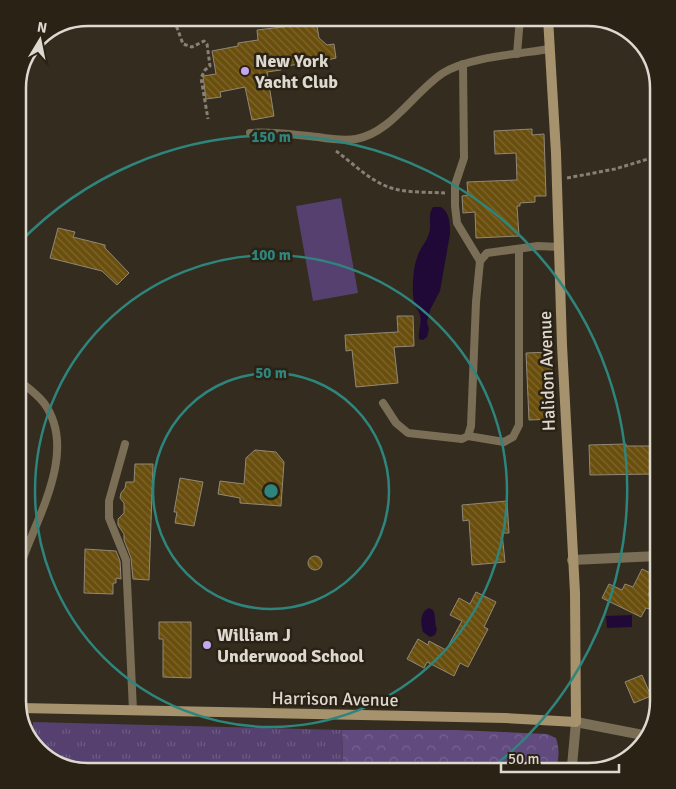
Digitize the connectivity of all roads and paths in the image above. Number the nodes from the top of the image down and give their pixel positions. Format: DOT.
graph roads {
  1 [pos="176,26"];
  2 [pos="519,26"];
  3 [pos="549,26"];
  4 [pos="550,49"];
  5 [pos="517,54"];
  6 [pos="463,64"];
  7 [pos="208,119"];
  8 [pos="250,133"];
  9 [pos="331,139"];
  10 [pos="650,158"];
  11 [pos="557,180"];
  12 [pos="455,194"];
  13 [pos="559,246"];
  14 [pos="519,249"];
  15 [pos="480,261"];
  16 [pos="26,386"];
  17 [pos="383,403"];
  18 [pos="468,436"];
  19 [pos="125,444"];
  20 [pos="26,552"];
  21 [pos="650,556"];
  22 [pos="572,560"];
  23 [pos="27,708"];
  24 [pos="133,710"];
  25 [pos="576,722"];
  26 [pos="639,734"];
  27 [pos="572,763"];
  1 -- 7 [label="path"];
  2 -- 5 [label="lane"];
  3 -- 4 [label="main road, Halidon Avenue"];
  4 -- 5 [label="lane"];
  4 -- 11 [label="main road, Halidon Avenue"];
  5 -- 6 [label="lane"];
  6 -- 9 [label="lane"];
  6 -- 12 [label="lane"];
  8 -- 9 [label="lane"];
  9 -- 12 [label="path"];
  10 -- 11 [label="path"];
  11 -- 13 [label="main road, Halidon Avenue"];
  12 -- 15 [label="lane"];
  13 -- 14 [label="lane"];
  13 -- 22 [label="main road, Halidon Avenue"];
  14 -- 15 [label="lane"];
  14 -- 18 [label="lane"];
  15 -- 18 [label="lane"];
  16 -- 20 [label="lane"];
  17 -- 18 [label="lane"];
  19 -- 24 [label="lane"];
  21 -- 22 [label="street"];
  22 -- 25 [label="main road, Halidon Avenue"];
  23 -- 24 [label="main road, Harrison Avenue"];
  24 -- 25 [label="main road, Harrison Avenue"];
  25 -- 26 [label="street, Harrison Avenue"];
  25 -- 27 [label="street"];
}
